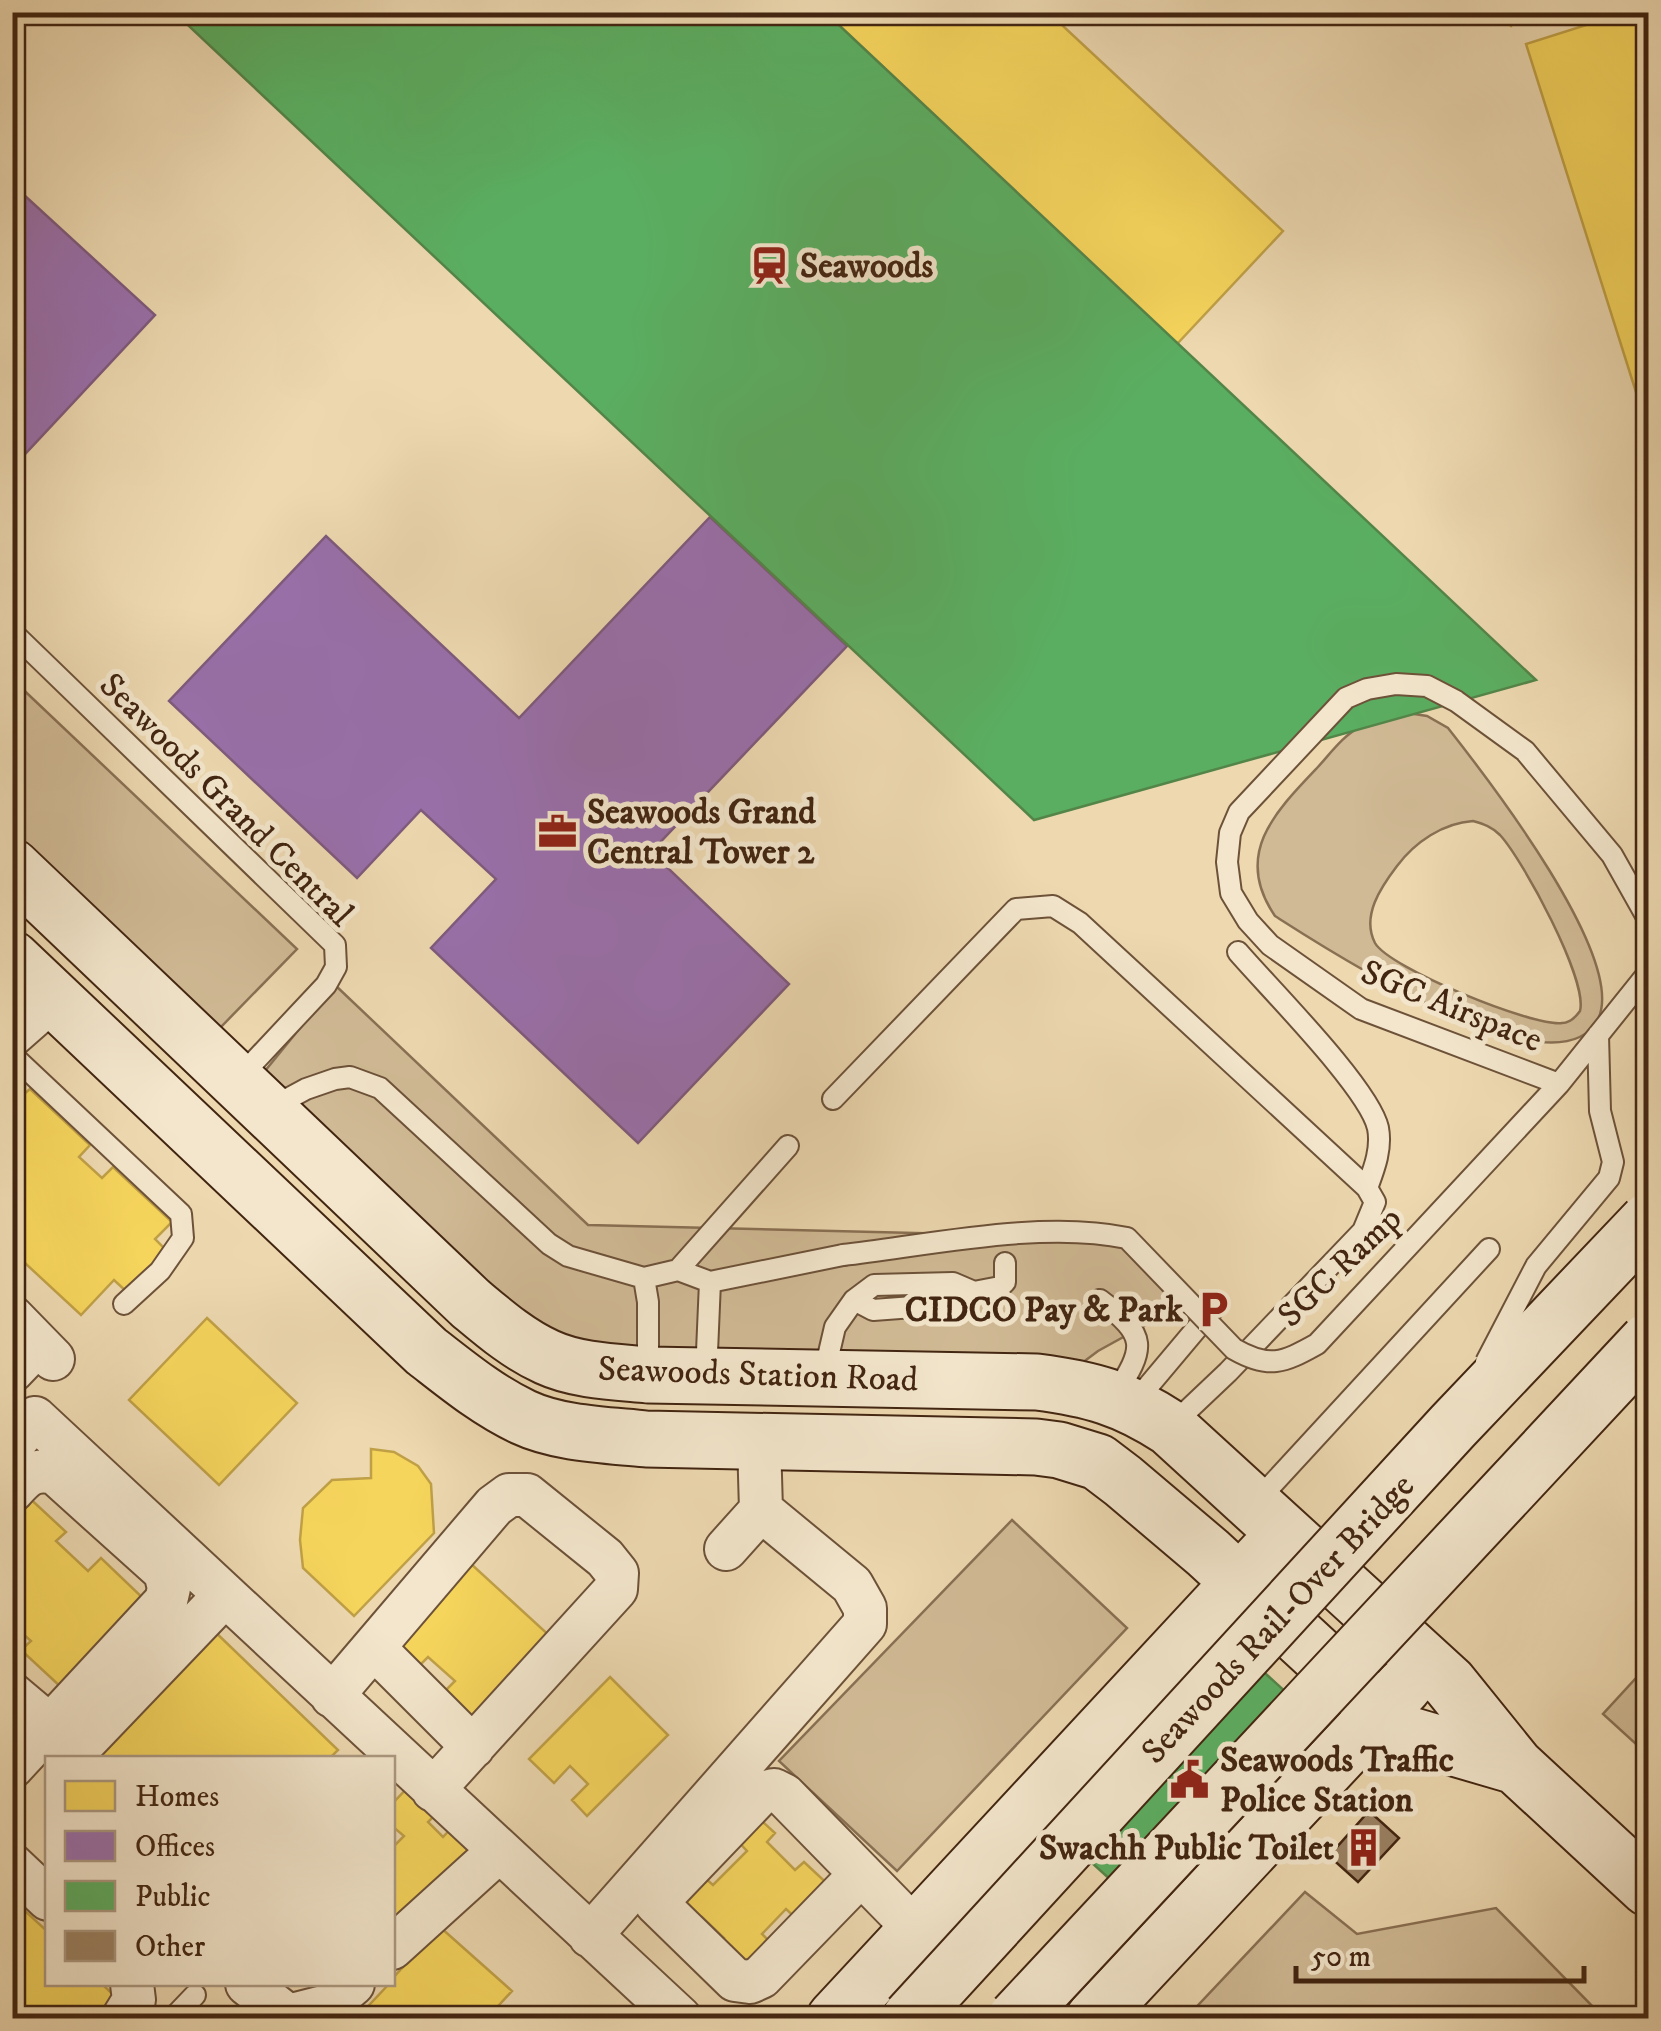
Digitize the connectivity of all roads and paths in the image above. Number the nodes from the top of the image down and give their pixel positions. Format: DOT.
graph roads {
  1 [pos="12,632"];
  2 [pos="12,867"];
  3 [pos="1648,919"];
  4 [pos="1238,952"];
  5 [pos="12,959"];
  6 [pos="1648,973"];
  7 [pos="54,999"];
  8 [pos="12,1035"];
  9 [pos="1598,1035"];
  10 [pos="12,1055"];
  11 [pos="1559,1084"];
  12 [pos="252,1086"];
  13 [pos="833,1099"];
  14 [pos="788,1146"];
  15 [pos="1367,1188"];
  16 [pos="1648,1221"];
  17 [pos="1489,1249"];
  18 [pos="1006,1262"];
  19 [pos="678,1270"];
  20 [pos="644,1278"];
  21 [pos="710,1282"];
  22 [pos="1100,1300"];
  23 [pos="124,1304"];
  24 [pos="1213,1309"];
  25 [pos="1648,1341"];
  26 [pos="648,1375"];
  27 [pos="706,1376"];
  28 [pos="823,1378"];
  29 [pos="1138,1410"];
  30 [pos="20,1417"];
  31 [pos="1453,1426"];
  32 [pos="759,1441"];
  33 [pos="12,1491"];
  34 [pos="761,1510"];
  35 [pos="1270,1518"];
  36 [pos="726,1549"];
  37 [pos="1240,1582"];
  38 [pos="224,1596"];
  39 [pos="374,1648"];
  40 [pos="1427,1662"];
  41 [pos="12,1694"];
  42 [pos="332,1696"];
  43 [pos="1380,1712"];
  44 [pos="60,1742"];
  45 [pos="473,1746"];
  46 [pos="387,1756"];
  47 [pos="1516,1766"];
  48 [pos="12,1767"];
  49 [pos="397,1767"];
  50 [pos="499,1851"];
  51 [pos="12,1866"];
  52 [pos="861,1874"];
  53 [pos="1648,1888"];
  54 [pos="45,1896"];
  55 [pos="656,1902"];
  56 [pos="917,1930"];
  57 [pos="599,1944"];
  58 [pos="395,1945"];
  59 [pos="132,1986"];
  60 [pos="250,1986"];
  61 [pos="351,1986"];
  62 [pos="194,1994"];
  63 [pos="123,2018"];
  64 [pos="173,2018"];
  65 [pos="680,2018"];
  66 [pos="835,2018"];
  67 [pos="910,2018"];
  68 [pos="1016,2018"];
  69 [pos="1094,2018"];
  1 -- 12 [label="lane, Seawoods Grand Central"];
  2 -- 12 [label="main road, Seawoods Station Road"];
  3 -- 11 [label="lane, SGC Airspace, bridge"];
  4 -- 15 [label="lane"];
  5 -- 7 [label="main road, Seawoods Station Road"];
  6 -- 9 [label="lane, SGC Ramp, bridge"];
  7 -- 8 [label="street"];
  7 -- 32 [label="main road, Seawoods Station Road"];
  9 -- 11 [label="lane, SGC Ramp, bridge"];
  9 -- 31 [label="lane, bridge"];
  10 -- 23 [label="lane"];
  11 -- 21 [label="lane, SGC Ramp, bridge"];
  12 -- 20 [label="lane"];
  12 -- 26 [label="main road, Seawoods Station Road"];
  13 -- 15 [label="lane"];
  14 -- 19 [label="lane"];
  15 -- 29 [label="lane"];
  16 -- 31 [label="main road, Seawoods Rail-Over Bridge, bridge"];
  17 -- 35 [label="lane"];
  18 -- 28 [label="lane"];
  19 -- 20 [label="lane"];
  19 -- 21 [label="lane"];
  20 -- 26 [label="lane"];
  21 -- 27 [label="lane"];
  22 -- 29 [label="lane"];
  24 -- 29 [label="lane"];
  25 -- 68 [label="main road, bridge"];
  26 -- 27 [label="main road, Seawoods Station Road"];
  27 -- 28 [label="main road, Seawoods Station Road"];
  28 -- 29 [label="main road, Seawoods Station Road"];
  29 -- 35 [label="main road, Seawoods Station Road"];
  30 -- 38 [label="street"];
  31 -- 67 [label="main road, Seawoods Rail-Over Bridge, bridge"];
  32 -- 34 [label="street"];
  32 -- 37 [label="main road, Seawoods Station Road"];
  33 -- 44 [label="street"];
  34 -- 36 [label="street"];
  34 -- 57 [label="street"];
  35 -- 37 [label="main road"];
  35 -- 40 [label="main road, Seawoods Station Road"];
  37 -- 43 [label="main road, Seawoods Station Road"];
  37 -- 56 [label="main road"];
  38 -- 42 [label="street"];
  38 -- 44 [label="street"];
  39 -- 42 [label="street"];
  39 -- 45 [label="street"];
  39 -- 45 [label="street"];
  40 -- 43 [label="main road"];
  40 -- 47 [label="main road, Seawoods Station Road"];
  41 -- 44 [label="street"];
  42 -- 46 [label="street"];
  43 -- 47 [label="main road, Seawoods Station Road"];
  43 -- 69 [label="main road"];
  44 -- 48 [label="street"];
  45 -- 49 [label="street"];
  47 -- 53 [label="main road"];
  49 -- 50 [label="street"];
  50 -- 57 [label="street"];
  50 -- 58 [label="street"];
  51 -- 54 [label="street"];
  52 -- 55 [label="street"];
  52 -- 55 [label="street"];
  52 -- 56 [label="street"];
  55 -- 57 [label="street"];
  56 -- 66 [label="main road"];
  57 -- 65 [label="street"];
  59 -- 63 [label="street"];
  60 -- 61 [label="street"];
  62 -- 64 [label="lane"];
}
